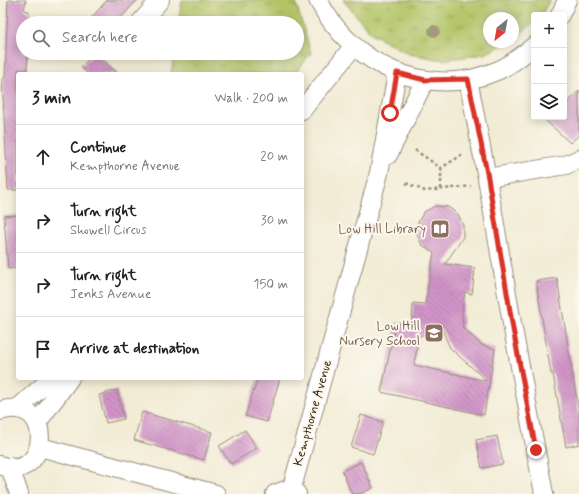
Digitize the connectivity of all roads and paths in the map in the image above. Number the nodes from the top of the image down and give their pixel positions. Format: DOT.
graph roads {
  1 [pos="160,0"];
  2 [pos="318,0"];
  3 [pos="567,0"];
  4 [pos="561,12"];
  5 [pos="146,16"];
  6 [pos="353,47"];
  7 [pos="531,48"];
  8 [pos="397,73"];
  9 [pos="468,79"];
  10 [pos="425,80"];
  11 [pos="304,107"];
  12 [pos="415,150"];
  13 [pos="466,153"];
  14 [pos="579,159"];
  15 [pos="441,168"];
  16 [pos="379,173"];
  17 [pos="480,182"];
  18 [pos="406,183"];
  19 [pos="441,189"];
  20 [pos="49,380"];
  21 [pos="69,380"];
  22 [pos="4,410"];
  23 [pos="37,423"];
  24 [pos="40,447"];
  25 [pos="5,466"];
  26 [pos="288,493"];
  27 [pos="19,494"];
  28 [pos="216,494"];
  29 [pos="544,494"];
  1 -- 5 [label="street"];
  2 -- 6 [label="street"];
  3 -- 4 [label="street"];
  6 -- 8 [label="street"];
  6 -- 11 [label="street"];
  7 -- 9 [label="street"];
  8 -- 10 [label="street"];
  8 -- 16 [label="street, Kempthorne Avenue"];
  9 -- 10 [label="street"];
  9 -- 17 [label="street"];
  10 -- 16 [label="street, Kempthorne Avenue"];
  12 -- 15 [label="path"];
  13 -- 15 [label="path"];
  14 -- 17 [label="street"];
  15 -- 19 [label="path"];
  16 -- 26 [label="street, Kempthorne Avenue"];
  17 -- 19 [label="path"];
  17 -- 29 [label="street"];
  18 -- 19 [label="path"];
  20 -- 22 [label="street"];
  21 -- 23 [label="street"];
  22 -- 23 [label="street"];
  23 -- 24 [label="street"];
  24 -- 25 [label="street"];
  24 -- 28 [label="street"];
  25 -- 27 [label="street"];
}
